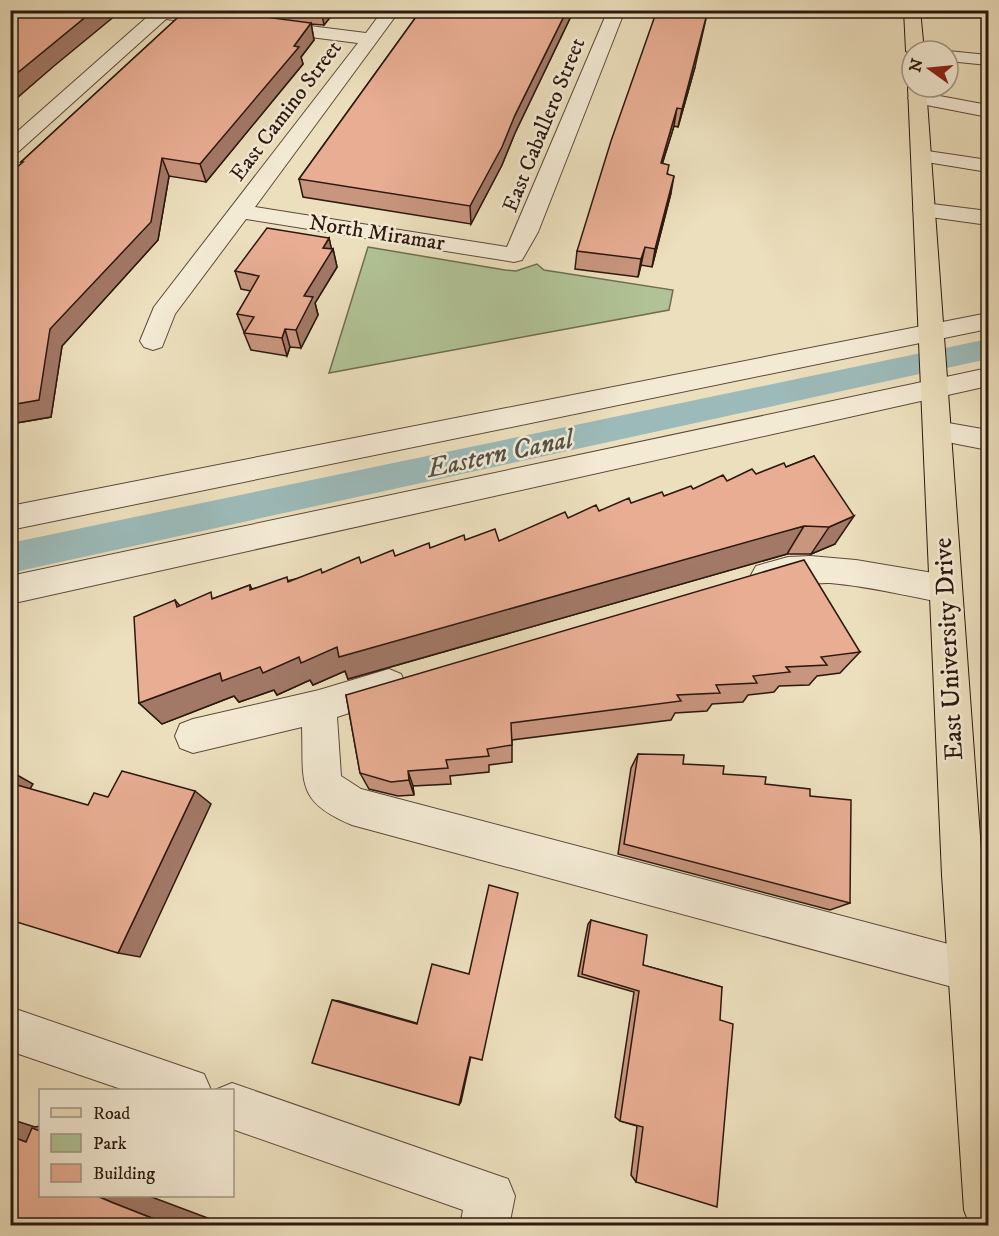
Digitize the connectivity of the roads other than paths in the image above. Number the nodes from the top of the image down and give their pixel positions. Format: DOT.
graph roads {
  1 [pos="392,10"];
  2 [pos="617,10"];
  3 [pos="912,10"];
  4 [pos="164,12"];
  5 [pos="370,39"];
  6 [pos="914,39"];
  7 [pos="960,57"];
  8 [pos="988,60"];
  9 [pos="917,99"];
  10 [pos="943,99"];
  11 [pos="988,111"];
  12 [pos="10,149"];
  13 [pos="921,156"];
  14 [pos="988,166"];
  15 [pos="924,210"];
  16 [pos="240,211"];
  17 [pos="988,218"];
  18 [pos="514,255"];
  19 [pos="988,321"];
  20 [pos="931,336"];
  21 [pos="153,341"];
  22 [pos="988,377"];
  23 [pos="934,386"];
  24 [pos="937,431"];
  25 [pos="988,440"];
  26 [pos="10,518"];
  27 [pos="743,582"];
  28 [pos="945,589"];
  29 [pos="10,590"];
  30 [pos="418,677"];
  31 [pos="319,706"];
  32 [pos="193,736"];
  33 [pos="975,879"];
  34 [pos="970,971"];
  35 [pos="10,1029"];
  36 [pos="185,1089"];
  37 [pos="234,1107"];
  38 [pos="988,1210"];
  39 [pos="484,1226"];
  1 -- 5 [label="street, East Camino Street"];
  2 -- 18 [label="street, East Caballero Street"];
  3 -- 6 [label="main road"];
  4 -- 5 [label="street"];
  4 -- 12 [label="street"];
  5 -- 16 [label="street, East Camino Street"];
  7 -- 8 [label="street"];
  9 -- 13 [label="main road, East University Drive"];
  10 -- 11 [label="street"];
  13 -- 14 [label="street"];
  13 -- 15 [label="main road, East University Drive"];
  15 -- 17 [label="street"];
  15 -- 20 [label="main road, East University Drive"];
  16 -- 18 [label="street, North Miramar"];
  16 -- 21 [label="street, East Camino Street"];
  19 -- 20 [label="street"];
  20 -- 23 [label="main road, East University Drive"];
  20 -- 26 [label="street"];
  22 -- 23 [label="street"];
  23 -- 24 [label="main road, East University Drive"];
  23 -- 29 [label="street"];
  24 -- 25 [label="street"];
  24 -- 28 [label="main road, East University Drive"];
  27 -- 28 [label="street"];
  28 -- 33 [label="main road, East University Drive"];
  30 -- 31 [label="street"];
  31 -- 32 [label="street"];
  31 -- 34 [label="street"];
  33 -- 34 [label="main road, East University Drive"];
  34 -- 38 [label="main road, East University Drive"];
  35 -- 36 [label="street"];
  37 -- 39 [label="street"];
}
